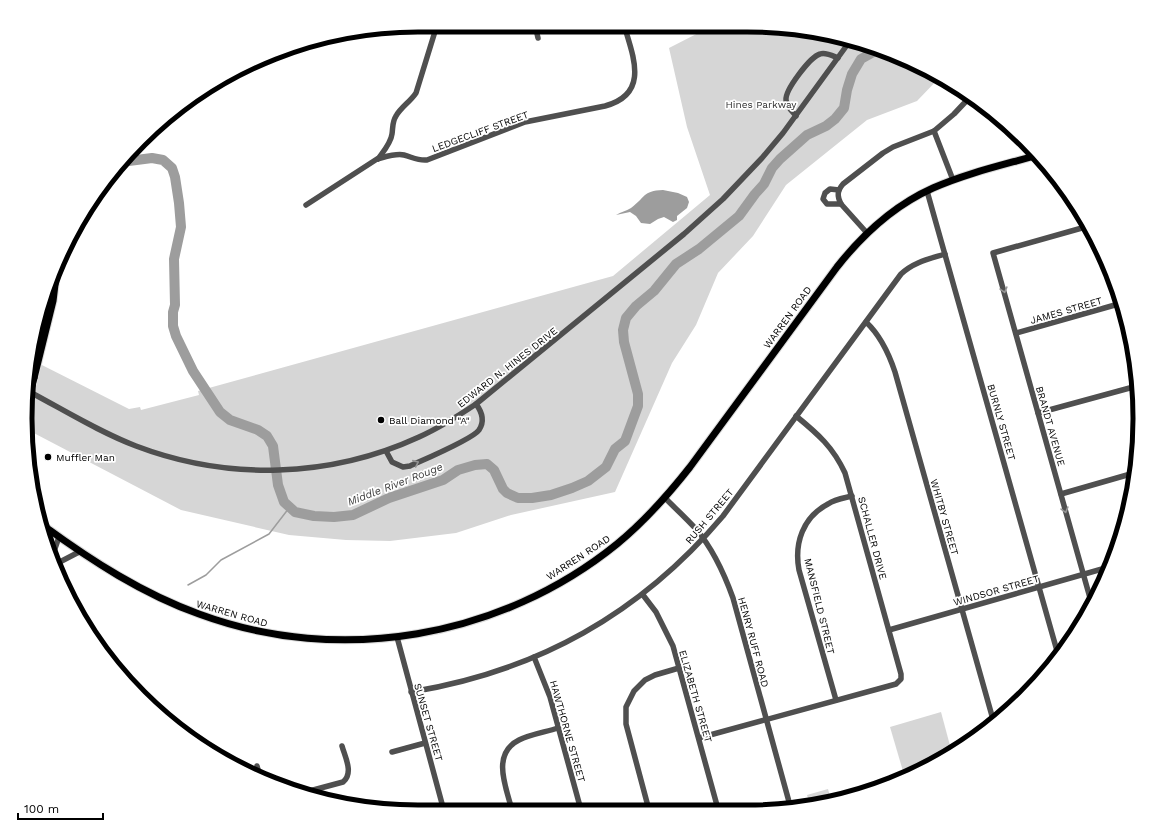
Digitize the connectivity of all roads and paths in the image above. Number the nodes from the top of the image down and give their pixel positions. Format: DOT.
graph roads {
  1 [pos="435,32"];
  2 [pos="537,32"];
  3 [pos="626,32"];
  4 [pos="538,38"];
  5 [pos="847,45"];
  6 [pos="838,58"];
  7 [pos="966,101"];
  8 [pos="796,116"];
  9 [pos="934,131"];
  10 [pos="1031,157"];
  11 [pos="377,159"];
  12 [pos="953,180"];
  13 [pos="838,190"];
  14 [pos="927,191"];
  15 [pos="841,204"];
  16 [pos="306,205"];
  17 [pos="1082,228"];
  18 [pos="868,233"];
  19 [pos="945,254"];
  20 [pos="55,289"];
  21 [pos="1116,305"];
  22 [pos="866,322"];
  23 [pos="1016,333"];
  24 [pos="34,377"];
  25 [pos="1132,387"];
  26 [pos="33,395"];
  27 [pos="476,404"];
  28 [pos="1038,413"];
  29 [pos="796,416"];
  30 [pos="386,451"];
  31 [pos="1129,474"];
  32 [pos="1061,494"];
  33 [pos="852,496"];
  34 [pos="665,498"];
  35 [pos="48,529"];
  36 [pos="59,537"];
  37 [pos="704,539"];
  38 [pos="55,548"];
  39 [pos="79,552"];
  40 [pos="60,562"];
  41 [pos="1103,569"];
  42 [pos="1083,574"];
  43 [pos="1039,587"];
  44 [pos="643,595"];
  45 [pos="1089,596"];
  46 [pos="962,609"];
  47 [pos="889,630"];
  48 [pos="397,637"];
  49 [pos="1056,649"];
  50 [pos="534,657"];
  51 [pos="679,668"];
  52 [pos="411,692"];
  53 [pos="836,700"];
  54 [pos="992,716"];
  55 [pos="766,720"];
  56 [pos="558,728"];
  57 [pos="699,738"];
  58 [pos="425,743"];
  59 [pos="342,746"];
  60 [pos="392,752"];
  61 [pos="257,766"];
  62 [pos="258,770"];
  63 [pos="313,790"];
  64 [pos="789,803"];
  65 [pos="442,805"];
  66 [pos="511,805"];
  67 [pos="580,805"];
  68 [pos="648,805"];
  69 [pos="717,805"];
  1 -- 11 [label="street"];
  2 -- 4 [label="street"];
  3 -- 11 [label="street, LEDGECLIFF STREET"];
  5 -- 6 [label="street, EDWARD N. HINES DRIVE"];
  6 -- 8 [label="street, EDWARD N. HINES DRIVE"];
  6 -- 8 [label="street"];
  7 -- 9 [label="street"];
  8 -- 27 [label="street, EDWARD N. HINES DRIVE"];
  9 -- 12 [label="street"];
  9 -- 13 [label="street"];
  10 -- 12 [label="main road, WARREN ROAD"];
  11 -- 16 [label="street, LEDGECLIFF STREET"];
  12 -- 14 [label="main road, WARREN ROAD"];
  13 -- 15 [label="street"];
  13 -- 15 [label="street"];
  14 -- 18 [label="main road, WARREN ROAD"];
  14 -- 19 [label="street, BURNLY STREET"];
  15 -- 18 [label="street"];
  17 -- 23 [label="street, BRANDT AVENUE, one-way"];
  18 -- 34 [label="main road, WARREN ROAD"];
  19 -- 22 [label="street, RUSH STREET"];
  19 -- 43 [label="street, BURNLY STREET"];
  20 -- 24 [label="main road, bridge"];
  21 -- 23 [label="street, JAMES STREET"];
  22 -- 29 [label="street, RUSH STREET"];
  22 -- 46 [label="street, WHITBY STREET"];
  23 -- 28 [label="street, BRANDT AVENUE"];
  25 -- 28 [label="street"];
  26 -- 30 [label="street, EDWARD N. HINES DRIVE"];
  27 -- 30 [label="street, EDWARD N. HINES DRIVE"];
  30 -- 27 [label="street, one-way"];
  28 -- 32 [label="street, BRANDT AVENUE"];
  29 -- 33 [label="street, SCHALLER DRIVE"];
  29 -- 37 [label="street, RUSH STREET"];
  31 -- 32 [label="street"];
  32 -- 42 [label="street, BRANDT AVENUE, one-way"];
  33 -- 47 [label="street, SCHALLER DRIVE"];
  33 -- 53 [label="street, MANSFIELD STREET"];
  34 -- 37 [label="street, HENRY RUFF ROAD"];
  34 -- 48 [label="main road, WARREN ROAD"];
  35 -- 36 [label="main road, WARREN ROAD"];
  36 -- 38 [label="street"];
  36 -- 39 [label="main road, WARREN ROAD"];
  37 -- 44 [label="street, RUSH STREET"];
  37 -- 55 [label="street, HENRY RUFF ROAD"];
  39 -- 40 [label="street"];
  39 -- 48 [label="main road, WARREN ROAD"];
  41 -- 42 [label="street, WINDSOR STREET"];
  42 -- 43 [label="street, WINDSOR STREET"];
  42 -- 45 [label="street, BRANDT AVENUE"];
  43 -- 46 [label="street, WINDSOR STREET"];
  43 -- 49 [label="street, BURNLY STREET"];
  44 -- 50 [label="street, RUSH STREET"];
  44 -- 51 [label="street, ELIZABETH STREET"];
  46 -- 47 [label="street, WINDSOR STREET"];
  46 -- 54 [label="street, WHITBY STREET"];
  47 -- 53 [label="street, SCHALLER DRIVE"];
  48 -- 52 [label="street, SUNSET STREET"];
  50 -- 52 [label="street, RUSH STREET"];
  50 -- 56 [label="street, HAWTHORNE STREET"];
  51 -- 57 [label="street, ELIZABETH STREET"];
  51 -- 68 [label="street"];
  52 -- 58 [label="street, SUNSET STREET"];
  53 -- 55 [label="street"];
  55 -- 57 [label="street"];
  55 -- 64 [label="street, HENRY RUFF ROAD"];
  56 -- 66 [label="street"];
  56 -- 67 [label="street, HAWTHORNE STREET"];
  57 -- 69 [label="street, ELIZABETH STREET"];
  58 -- 60 [label="street"];
  58 -- 65 [label="street, SUNSET STREET"];
  59 -- 63 [label="street"];
  61 -- 62 [label="street"];
}
